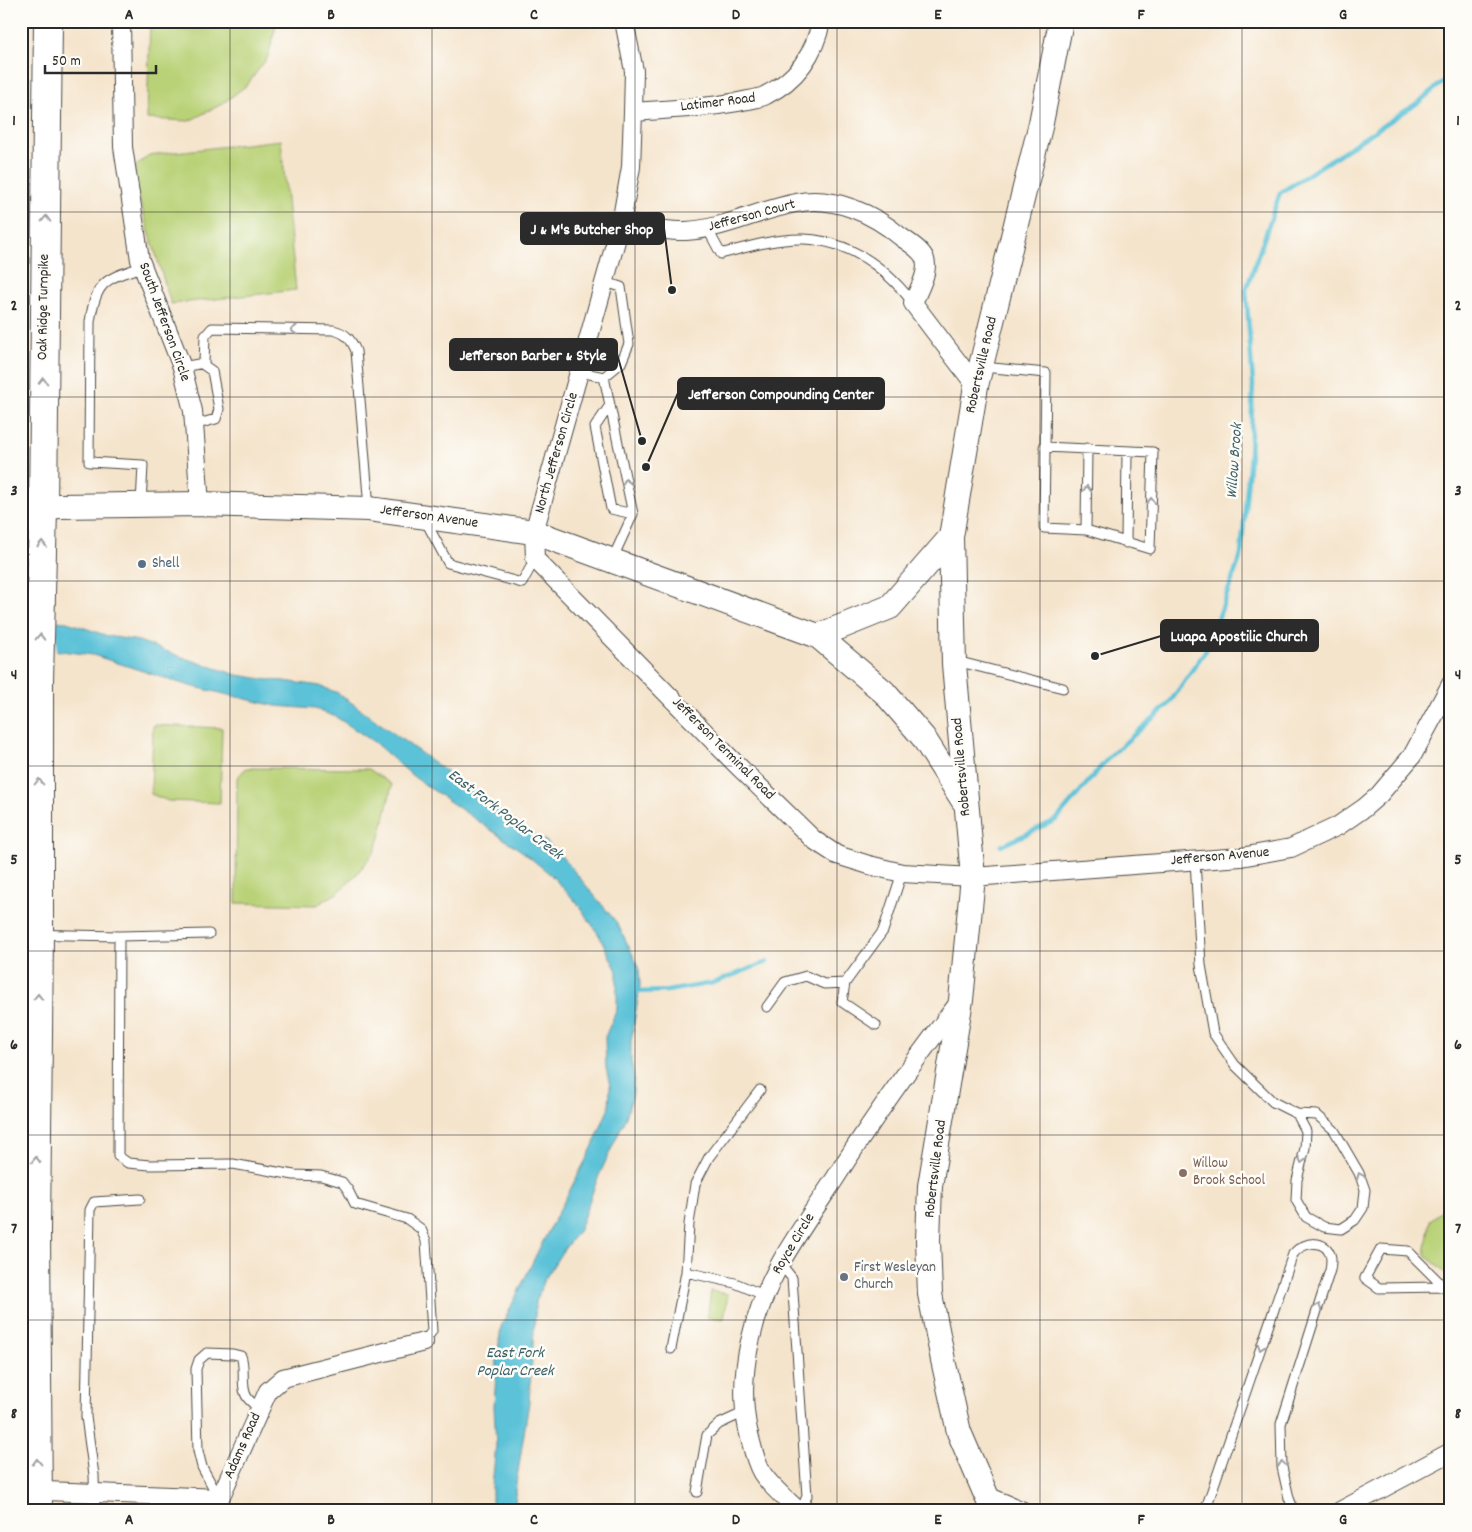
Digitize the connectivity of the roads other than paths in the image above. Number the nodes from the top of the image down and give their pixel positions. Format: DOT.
graph roads {
  1 [pos="48,21"];
  2 [pos="121,21"];
  3 [pos="624,21"];
  4 [pos="821,21"];
  5 [pos="1061,21"];
  6 [pos="634,112"];
  7 [pos="621,223"];
  8 [pos="707,228"];
  9 [pos="142,267"];
  10 [pos="605,282"];
  11 [pos="913,303"];
  12 [pos="202,364"];
  13 [pos="182,367"];
  14 [pos="580,372"];
  15 [pos="604,377"];
  16 [pos="978,377"];
  17 [pos="610,406"];
  18 [pos="194,425"];
  19 [pos="1044,447"];
  20 [pos="1087,448"];
  21 [pos="1127,451"];
  22 [pos="200,504"];
  23 [pos="141,506"];
  24 [pos="369,508"];
  25 [pos="32,509"];
  26 [pos="633,514"];
  27 [pos="422,515"];
  28 [pos="1086,530"];
  29 [pos="534,532"];
  30 [pos="951,537"];
  31 [pos="1126,543"];
  32 [pos="535,559"];
  33 [pos="612,560"];
  34 [pos="818,636"];
  35 [pos="954,660"];
  36 [pos="1451,684"];
  37 [pos="1063,688"];
  38 [pos="965,803"];
  39 [pos="30,826"];
  40 [pos="1195,860"];
  41 [pos="902,873"];
  42 [pos="973,877"];
  43 [pos="30,934"];
  44 [pos="209,934"];
  45 [pos="118,936"];
  46 [pos="845,984"];
  47 [pos="961,1000"];
  48 [pos="767,1007"];
  49 [pos="876,1025"];
  50 [pos="760,1090"];
  51 [pos="1297,1114"];
  52 [pos="140,1199"];
  53 [pos="780,1263"];
  54 [pos="686,1272"];
  55 [pos="1442,1287"];
  56 [pos="1451,1294"];
  57 [pos="766,1296"];
  58 [pos="424,1342"];
  59 [pos="671,1349"];
  60 [pos="259,1408"];
  61 [pos="745,1412"];
  62 [pos="1451,1452"];
  63 [pos="94,1491"];
  64 [pos="697,1492"];
  65 [pos="32,1497"];
  66 [pos="990,1503"];
  67 [pos="223,1504"];
  68 [pos="796,1509"];
  69 [pos="96,1511"];
  70 [pos="1023,1511"];
  71 [pos="1205,1511"];
  72 [pos="1294,1511"];
  73 [pos="1340,1511"];
  25 -- 1 [label="highway, Oak Ridge Turnpike, one-way"];
  2 -- 9 [label="street, South Jefferson Circle"];
  3 -- 6 [label="street, North Jefferson Circle"];
  4 -- 6 [label="street, Latimer Road"];
  5 -- 16 [label="street, Robertsville Road"];
  6 -- 7 [label="street, North Jefferson Circle"];
  7 -- 8 [label="street, Jefferson Court"];
  7 -- 10 [label="street, North Jefferson Circle"];
  8 -- 11 [label="lane"];
  8 -- 11 [label="street, Jefferson Court"];
  9 -- 13 [label="street, South Jefferson Circle"];
  9 -- 23 [label="lane"];
  10 -- 14 [label="street, North Jefferson Circle"];
  10 -- 15 [label="lane"];
  11 -- 16 [label="street"];
  12 -- 13 [label="lane"];
  12 -- 18 [label="lane"];
  24 -- 12 [label="lane, one-way"];
  13 -- 18 [label="street, South Jefferson Circle"];
  14 -- 15 [label="lane"];
  14 -- 29 [label="street, North Jefferson Circle"];
  15 -- 17 [label="lane"];
  16 -- 19 [label="lane"];
  16 -- 30 [label="street, Robertsville Road"];
  26 -- 17 [label="lane, one-way"];
  17 -- 26 [label="lane"];
  18 -- 22 [label="street, South Jefferson Circle"];
  19 -- 20 [label="lane"];
  19 -- 28 [label="lane"];
  20 -- 21 [label="lane"];
  28 -- 20 [label="lane, one-way"];
  21 -- 31 [label="lane"];
  31 -- 21 [label="lane, one-way"];
  22 -- 23 [label="street, Jefferson Avenue"];
  22 -- 24 [label="street, Jefferson Avenue"];
  23 -- 25 [label="street, Jefferson Avenue"];
  24 -- 27 [label="street, Jefferson Avenue"];
  39 -- 25 [label="highway, Oak Ridge Turnpike, one-way"];
  26 -- 33 [label="lane"];
  27 -- 29 [label="street, Jefferson Avenue"];
  27 -- 32 [label="lane"];
  28 -- 31 [label="lane"];
  29 -- 32 [label="street"];
  29 -- 33 [label="street, Jefferson Avenue"];
  30 -- 34 [label="street"];
  30 -- 35 [label="street, Robertsville Road"];
  32 -- 41 [label="street, Jefferson Terminal Road"];
  33 -- 34 [label="street, Jefferson Avenue"];
  34 -- 38 [label="street, Jefferson Avenue"];
  35 -- 37 [label="lane"];
  35 -- 38 [label="street, Robertsville Road"];
  36 -- 40 [label="street, Jefferson Avenue"];
  38 -- 42 [label="street, Robertsville Road"];
  39 -- 43 [label="highway, Oak Ridge Turnpike"];
  40 -- 42 [label="street, Jefferson Avenue"];
  40 -- 51 [label="lane"];
  41 -- 42 [label="street, Jefferson Terminal Road"];
  41 -- 46 [label="lane"];
  42 -- 47 [label="street, Robertsville Road"];
  43 -- 45 [label="lane"];
  65 -- 43 [label="highway, Oak Ridge Turnpike, one-way"];
  44 -- 45 [label="lane"];
  45 -- 58 [label="lane"];
  46 -- 48 [label="lane"];
  46 -- 49 [label="lane"];
  47 -- 53 [label="street, Royce Circle"];
  47 -- 66 [label="street, Robertsville Road"];
  50 -- 54 [label="lane"];
  51 -- 51 [label="lane, one-way"];
  52 -- 63 [label="lane"];
  53 -- 57 [label="street, Royce Circle"];
  53 -- 68 [label="lane"];
  54 -- 57 [label="lane"];
  54 -- 59 [label="lane"];
  55 -- 55 [label="lane"];
  55 -- 56 [label="lane"];
  57 -- 61 [label="street, Royce Circle"];
  58 -- 60 [label="street, Adams Road"];
  60 -- 67 [label="street, Adams Road"];
  60 -- 67 [label="lane"];
  61 -- 64 [label="lane"];
  61 -- 68 [label="street, Royce Circle"];
  62 -- 73 [label="street"];
  63 -- 65 [label="street, Adams Road"];
  63 -- 67 [label="street, Adams Road"];
  63 -- 69 [label="lane"];
  66 -- 70 [label="street"];
  72 -- 71 [label="lane, one-way"];
}
